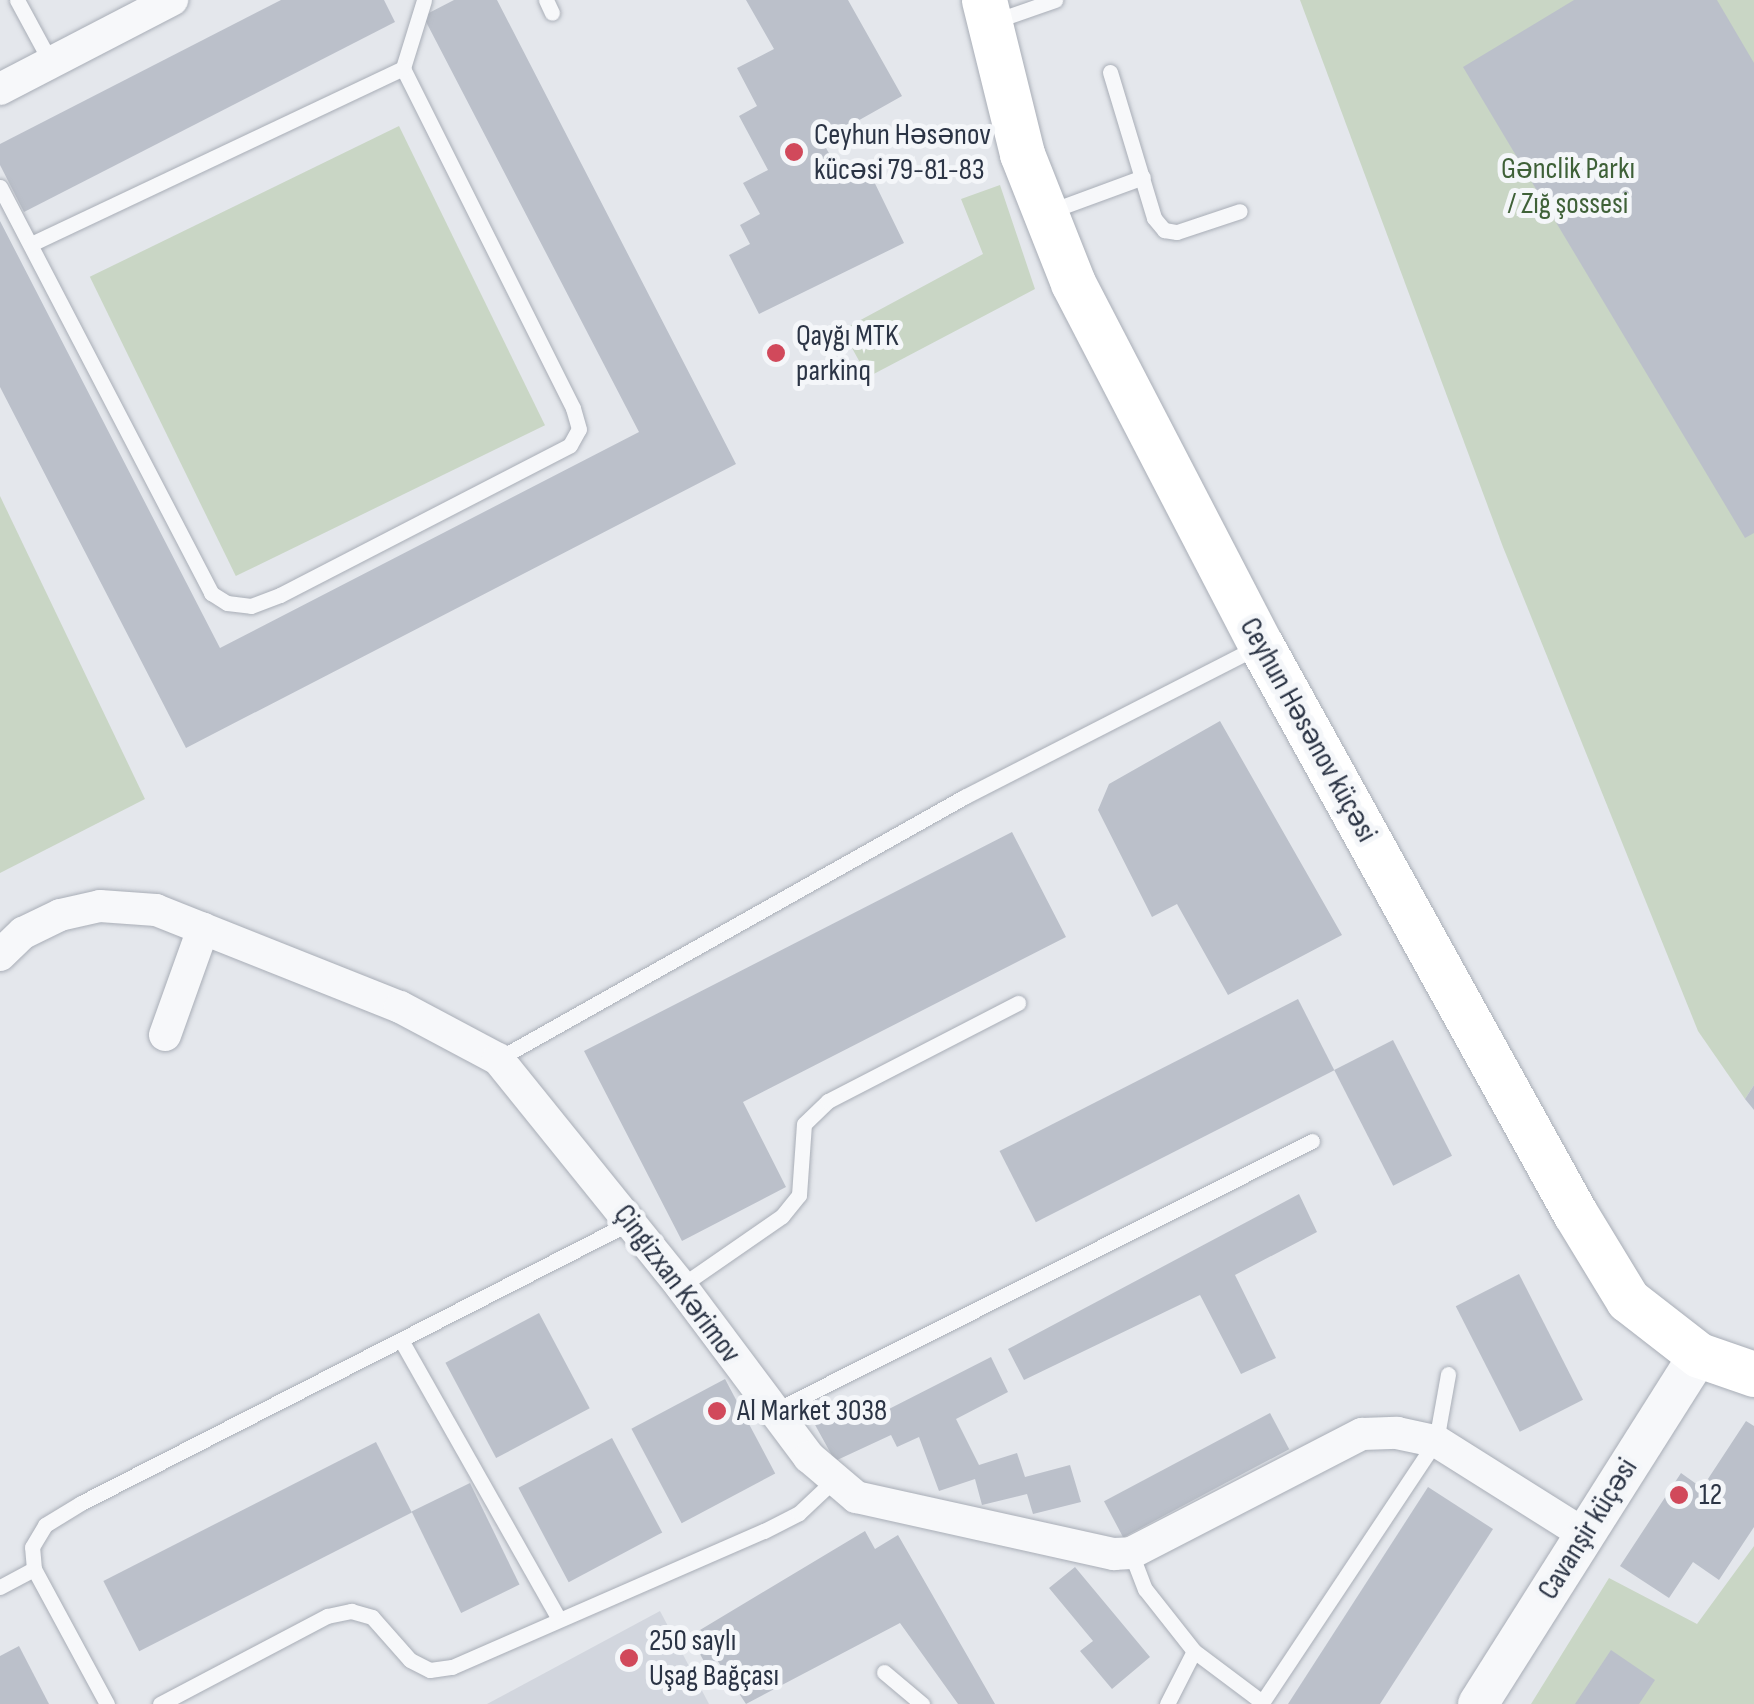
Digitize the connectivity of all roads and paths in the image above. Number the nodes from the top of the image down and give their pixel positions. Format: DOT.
graph roads {
  1 [pos="17,0"];
  2 [pos="172,0"];
  3 [pos="424,0"];
  4 [pos="1056,0"];
  5 [pos="986,12"];
  6 [pos="51,63"];
  7 [pos="403,68"];
  8 [pos="1110,72"];
  9 [pos="0,89"];
  10 [pos="1143,177"];
  11 [pos="0,187"];
  12 [pos="1240,211"];
  13 [pos="1044,214"];
  14 [pos="31,244"];
  15 [pos="1261,645"];
  16 [pos="203,929"];
  17 [pos="0,956"];
  18 [pos="1018,1002"];
  19 [pos="165,1035"];
  20 [pos="498,1059"];
  21 [pos="1312,1141"];
  22 [pos="630,1222"];
  23 [pos="681,1286"];
  24 [pos="401,1340"];
  25 [pos="1699,1354"];
  26 [pos="1448,1374"];
  27 [pos="1754,1374"];
  28 [pos="774,1411"];
  29 [pos="1436,1442"];
  30 [pos="833,1480"];
  31 [pos="1585,1535"];
  32 [pos="1131,1553"];
  33 [pos="34,1569"];
  34 [pos="0,1587"];
  35 [pos="558,1618"];
  36 [pos="1194,1651"];
  37 [pos="884,1672"];
  38 [pos="1261,1703"];
  39 [pos="107,1704"];
  40 [pos="160,1704"];
  41 [pos="922,1704"];
  42 [pos="1167,1704"];
  43 [pos="1478,1704"];
  1 -- 6 [label="lane"];
  2 -- 6 [label="street"];
  3 -- 7 [label="lane"];
  4 -- 5 [label="lane"];
  5 -- 13 [label="main road, Ceyhun Həsənov küçəsi"];
  6 -- 9 [label="street"];
  7 -- 14 [label="lane"];
  7 -- 14 [label="lane"];
  8 -- 10 [label="lane"];
  10 -- 12 [label="lane"];
  10 -- 13 [label="lane"];
  11 -- 14 [label="lane"];
  13 -- 15 [label="main road, Ceyhun Həsənov küçəsi"];
  15 -- 20 [label="lane"];
  15 -- 25 [label="main road, Ceyhun Həsənov küçəsi"];
  16 -- 17 [label="street, Çingizxan Kərimov"];
  16 -- 19 [label="street"];
  16 -- 20 [label="street, Çingizxan Kərimov"];
  18 -- 23 [label="lane"];
  20 -- 22 [label="street, Çingizxan Kərimov"];
  21 -- 28 [label="lane"];
  22 -- 23 [label="street, Çingizxan Kərimov"];
  22 -- 24 [label="lane"];
  23 -- 28 [label="street, Çingizxan Kərimov"];
  24 -- 33 [label="lane"];
  24 -- 35 [label="lane"];
  25 -- 27 [label="main road, Ceyhun Həsənov küçəsi"];
  25 -- 31 [label="street, Cavanşir küçəsi"];
  26 -- 29 [label="lane"];
  28 -- 30 [label="street, Çingizxan Kərimov"];
  29 -- 31 [label="street"];
  29 -- 32 [label="street"];
  29 -- 38 [label="lane"];
  30 -- 32 [label="street, Çingizxan Kərimov"];
  30 -- 35 [label="lane"];
  31 -- 43 [label="street, Cavanşir küçəsi"];
  32 -- 36 [label="lane"];
  33 -- 34 [label="lane"];
  33 -- 39 [label="lane"];
  35 -- 40 [label="lane"];
  36 -- 38 [label="lane"];
  36 -- 42 [label="lane"];
  37 -- 41 [label="lane"];
}
